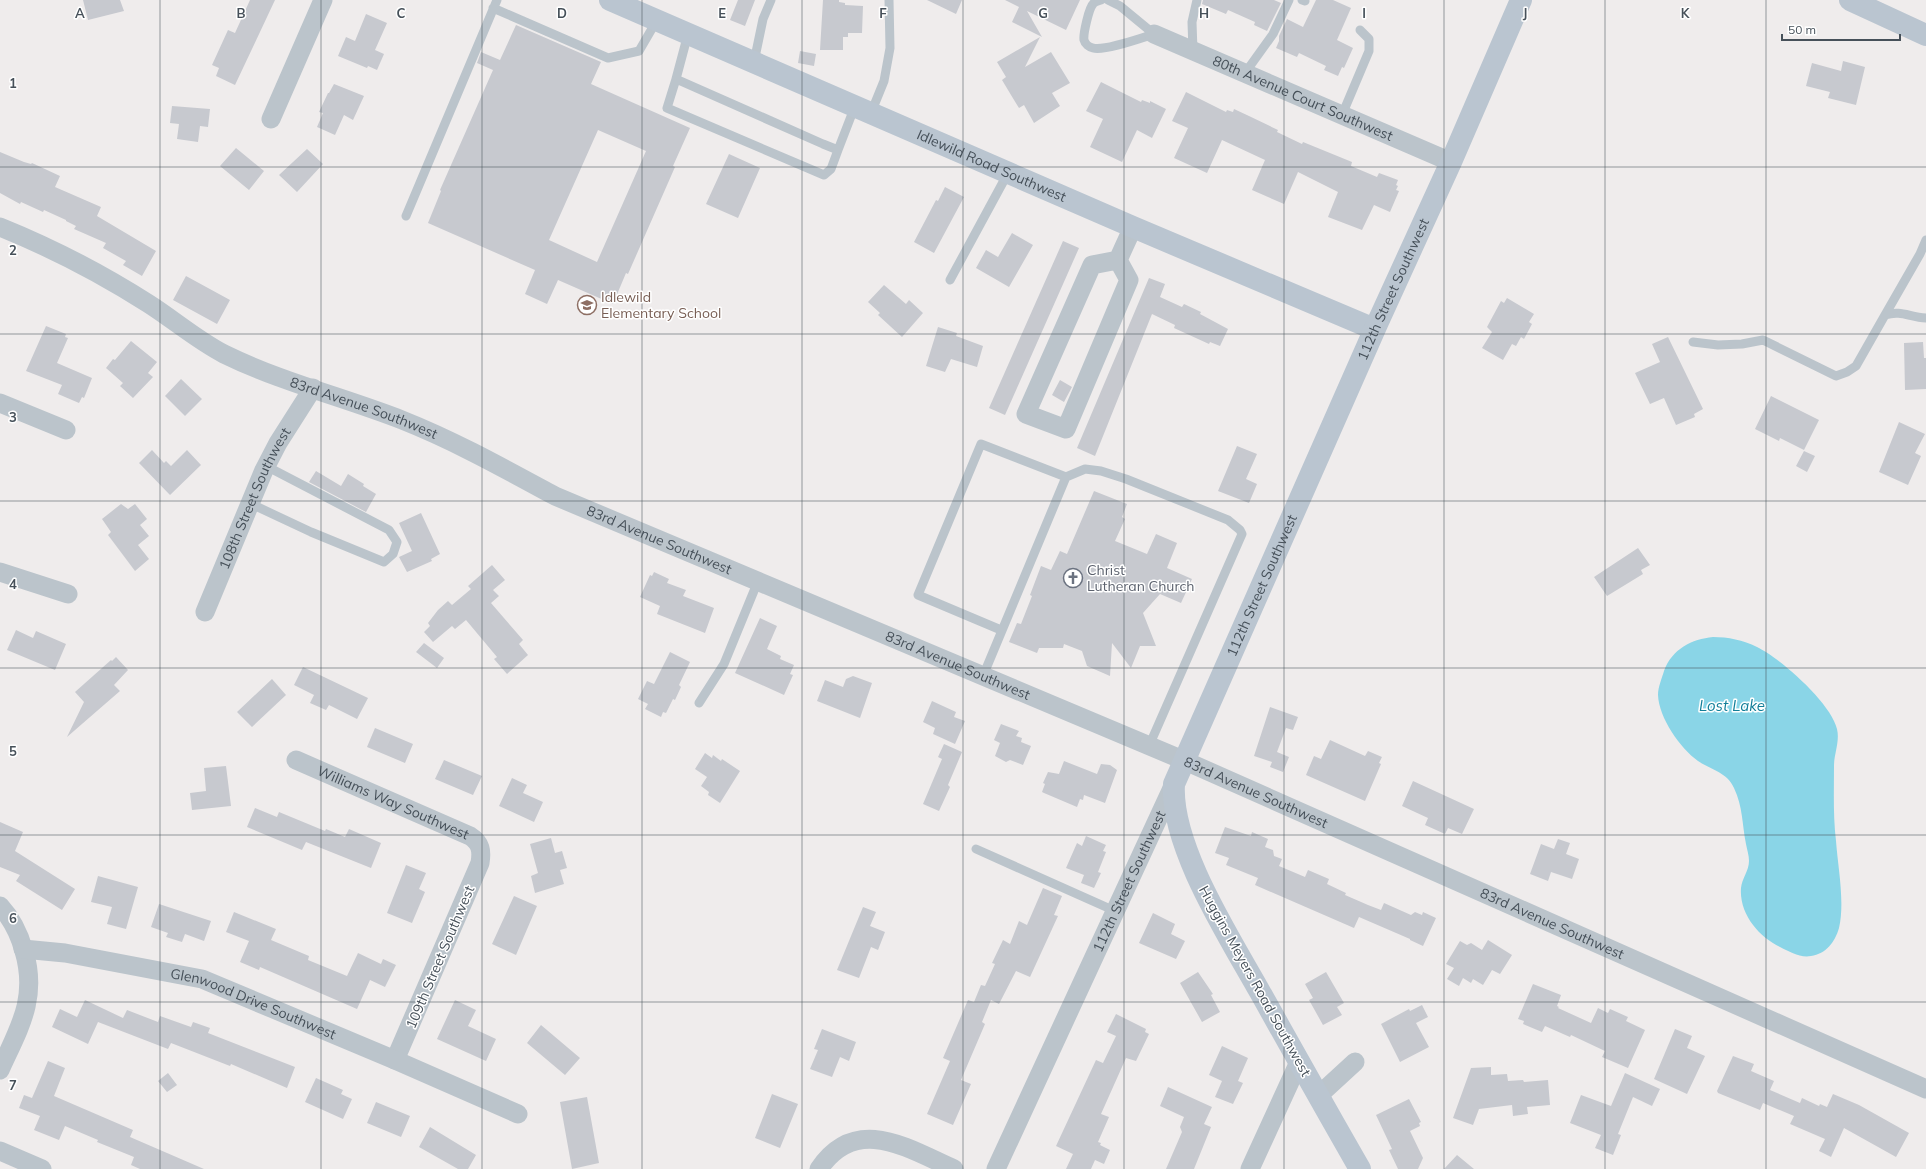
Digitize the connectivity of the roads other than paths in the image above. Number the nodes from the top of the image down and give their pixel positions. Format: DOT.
graph roads {
  1 [pos="323,0"];
  2 [pos="610,0"];
  3 [pos="771,0"];
  4 [pos="889,0"];
  5 [pos="1101,0"];
  6 [pos="1108,0"];
  7 [pos="1197,0"];
  8 [pos="1289,0"];
  9 [pos="1522,0"];
  10 [pos="1850,0"];
  11 [pos="495,4"];
  12 [pos="657,20"];
  13 [pos="1360,30"];
  14 [pos="688,34"];
  15 [pos="1154,34"];
  16 [pos="1926,35"];
  17 [pos="1193,51"];
  18 [pos="754,62"];
  19 [pos="1245,73"];
  20 [pos="676,79"];
  21 [pos="863,109"];
  22 [pos="1342,115"];
  23 [pos="271,119"];
  24 [pos="838,150"];
  25 [pos="1451,162"];
  26 [pos="1008,173"];
  27 [pos="406,216"];
  28 [pos="0,227"];
  29 [pos="1133,227"];
  30 [pos="1926,240"];
  31 [pos="1118,260"];
  32 [pos="950,280"];
  33 [pos="1884,315"];
  34 [pos="1926,318"];
  35 [pos="1374,329"];
  36 [pos="1694,342"];
  37 [pos="313,388"];
  38 [pos="0,403"];
  39 [pos="66,430"];
  40 [pos="266,466"];
  41 [pos="1066,477"];
  42 [pos="249,503"];
  43 [pos="0,572"];
  44 [pos="758,581"];
  45 [pos="68,594"];
  46 [pos="205,612"];
  47 [pos="1001,630"];
  48 [pos="982,676"];
  49 [pos="699,703"];
  50 [pos="1149,746"];
  51 [pos="296,760"];
  52 [pos="1183,760"];
  53 [pos="1174,784"];
  54 [pos="976,850"];
  55 [pos="482,853"];
  56 [pos="0,906"];
  57 [pos="1115,911"];
  58 [pos="23,949"];
  59 [pos="395,1060"];
  60 [pos="1298,1062"];
  61 [pos="1355,1062"];
  62 [pos="0,1070"];
  63 [pos="1926,1089"];
  64 [pos="1320,1094"];
  65 [pos="518,1114"];
  66 [pos="0,1151"];
  67 [pos="42,1169"];
  68 [pos="819,1169"];
  69 [pos="954,1169"];
  70 [pos="996,1169"];
  71 [pos="1250,1169"];
  72 [pos="1360,1169"];
  1 -- 23 [label="street"];
  2 -- 12 [label="street, Idlewild Road Southwest"];
  3 -- 18 [label="lane"];
  4 -- 21 [label="lane"];
  5 -- 15 [label="lane"];
  6 -- 15 [label="lane"];
  7 -- 17 [label="lane"];
  8 -- 19 [label="lane"];
  9 -- 25 [label="street, 112th Street Southwest"];
  10 -- 16 [label="street"];
  11 -- 12 [label="lane"];
  11 -- 27 [label="lane"];
  12 -- 14 [label="street, Idlewild Road Southwest"];
  13 -- 22 [label="lane"];
  14 -- 18 [label="street, Idlewild Road Southwest"];
  14 -- 20 [label="lane"];
  15 -- 17 [label="street, 80th Avenue Court Southwest"];
  17 -- 19 [label="street, 80th Avenue Court Southwest"];
  18 -- 21 [label="street, Idlewild Road Southwest"];
  19 -- 22 [label="street, 80th Avenue Court Southwest"];
  20 -- 24 [label="lane"];
  20 -- 24 [label="lane"];
  21 -- 24 [label="lane"];
  21 -- 26 [label="street, Idlewild Road Southwest"];
  22 -- 25 [label="street, 80th Avenue Court Southwest"];
  25 -- 35 [label="street, 112th Street Southwest"];
  26 -- 29 [label="street, Idlewild Road Southwest"];
  26 -- 32 [label="lane"];
  28 -- 37 [label="street, 83rd Avenue Southwest"];
  29 -- 31 [label="street"];
  29 -- 35 [label="street, Idlewild Road Southwest"];
  30 -- 33 [label="lane"];
  31 -- 31 [label="street"];
  33 -- 34 [label="lane"];
  33 -- 36 [label="lane"];
  35 -- 52 [label="street, 112th Street Southwest"];
  37 -- 40 [label="street, 108th Street Southwest"];
  37 -- 44 [label="street, 83rd Avenue Southwest"];
  38 -- 39 [label="street"];
  40 -- 42 [label="street, 108th Street Southwest"];
  40 -- 42 [label="lane"];
  41 -- 47 [label="lane"];
  41 -- 47 [label="lane"];
  41 -- 50 [label="lane"];
  42 -- 46 [label="street, 108th Street Southwest"];
  43 -- 45 [label="street"];
  44 -- 48 [label="street, 83rd Avenue Southwest"];
  44 -- 49 [label="lane"];
  47 -- 48 [label="lane"];
  48 -- 50 [label="street, 83rd Avenue Southwest"];
  50 -- 52 [label="street, 83rd Avenue Southwest"];
  51 -- 55 [label="street, Williams Way Southwest"];
  52 -- 53 [label="street, 112th Street Southwest"];
  52 -- 63 [label="street, 83rd Avenue Southwest"];
  53 -- 57 [label="street, 112th Street Southwest"];
  53 -- 60 [label="street, Huggins Meyers Road Southwest"];
  54 -- 57 [label="lane"];
  55 -- 59 [label="street, 109th Street Southwest"];
  56 -- 58 [label="street"];
  57 -- 70 [label="street, 112th Street Southwest"];
  58 -- 59 [label="street, Glenwood Drive Southwest"];
  58 -- 62 [label="street"];
  59 -- 65 [label="street, Glenwood Drive Southwest"];
  60 -- 64 [label="street, Huggins Meyers Road Southwest"];
  60 -- 71 [label="street"];
  61 -- 64 [label="street"];
  64 -- 72 [label="street, Huggins Meyers Road Southwest"];
  66 -- 67 [label="street"];
  68 -- 69 [label="street"];
}
